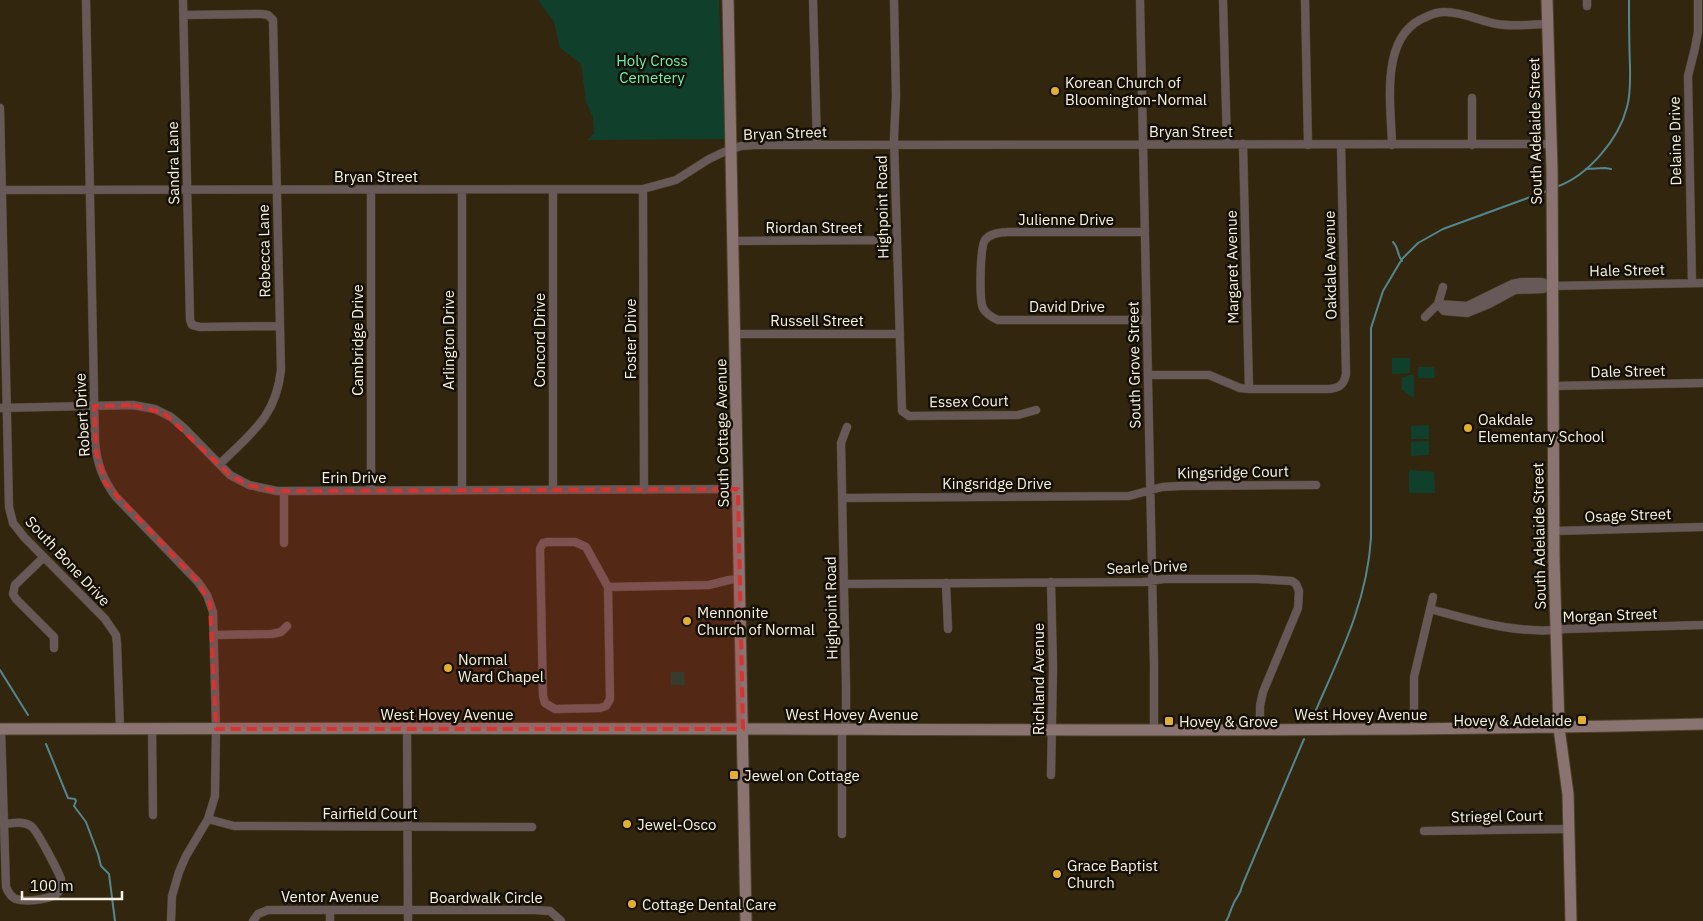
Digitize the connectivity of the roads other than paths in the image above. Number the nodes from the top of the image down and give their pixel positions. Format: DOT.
graph roads {
  1 [pos="86,0"];
  2 [pos="183,0"];
  3 [pos="728,0"];
  4 [pos="813,0"];
  5 [pos="894,0"];
  6 [pos="1140,0"];
  7 [pos="1223,0"];
  8 [pos="1305,0"];
  9 [pos="1547,0"];
  10 [pos="1698,0"];
  11 [pos="184,15"];
  12 [pos="1548,24"];
  13 [pos="1472,98"];
  14 [pos="0,108"];
  15 [pos="1143,144"];
  16 [pos="1226,144"];
  17 [pos="1243,144"];
  18 [pos="1308,144"];
  19 [pos="1341,144"];
  20 [pos="1551,144"];
  21 [pos="816,145"];
  22 [pos="894,145"];
  23 [pos="1392,145"];
  24 [pos="1472,145"];
  25 [pos="730,150"];
  26 [pos="643,188"];
  27 [pos="1,190"];
  28 [pos="90,190"];
  29 [pos="187,190"];
  30 [pos="277,190"];
  31 [pos="371,190"];
  32 [pos="462,190"];
  33 [pos="552,190"];
  34 [pos="1145,232"];
  35 [pos="896,240"];
  36 [pos="733,241"];
  37 [pos="1692,283"];
  38 [pos="1703,283"];
  39 [pos="1552,286"];
  40 [pos="1443,287"];
  41 [pos="1438,304"];
  42 [pos="988,315"];
  43 [pos="1425,317"];
  44 [pos="1147,320"];
  45 [pos="279,326"];
  46 [pos="735,334"];
  47 [pos="899,334"];
  48 [pos="1148,375"];
  49 [pos="1703,383"];
  50 [pos="1553,386"];
  51 [pos="1249,389"];
  52 [pos="94,406"];
  53 [pos="3,408"];
  54 [pos="1036,410"];
  55 [pos="903,412"];
  56 [pos="847,427"];
  57 [pos="220,464"];
  58 [pos="1316,485"];
  59 [pos="738,489"];
  60 [pos="371,490"];
  61 [pos="462,490"];
  62 [pos="553,490"];
  63 [pos="644,490"];
  64 [pos="284,491"];
  65 [pos="1150,491"];
  66 [pos="842,498"];
  67 [pos="1703,527"];
  68 [pos="1554,531"];
  69 [pos="284,543"];
  70 [pos="44,558"];
  71 [pos="740,579"];
  72 [pos="1152,580"];
  73 [pos="1051,582"];
  74 [pos="946,583"];
  75 [pos="844,584"];
  76 [pos="608,587"];
  77 [pos="1433,597"];
  78 [pos="1430,610"];
  79 [pos="287,626"];
  80 [pos="1703,626"];
  81 [pos="948,628"];
  82 [pos="1556,630"];
  83 [pos="214,635"];
  84 [pos="54,648"];
  85 [pos="1703,724"];
  86 [pos="1559,728"];
  87 [pos="1,729"];
  88 [pos="120,729"];
  89 [pos="152,729"];
  90 [pos="216,729"];
  91 [pos="407,729"];
  92 [pos="743,729"];
  93 [pos="844,729"];
  94 [pos="1154,729"];
  95 [pos="1260,729"];
  96 [pos="1414,729"];
  97 [pos="1052,730"];
  98 [pos="1051,775"];
  99 [pos="153,815"];
  100 [pos="208,819"];
  101 [pos="4,824"];
  102 [pos="532,826"];
  103 [pos="407,827"];
  104 [pos="1569,829"];
  105 [pos="1424,831"];
  106 [pos="842,834"];
  107 [pos="330,910"];
  108 [pos="408,910"];
  109 [pos="254,919"];
  110 [pos="171,921"];
  111 [pos="330,921"];
  112 [pos="408,921"];
  113 [pos="561,921"];
  114 [pos="746,921"];
  115 [pos="1571,921"];
  1 -- 28 [label="street, Robert Drive"];
  2 -- 11 [label="street, Sandra Lane"];
  3 -- 25 [label="main road, South Cottage Avenue"];
  4 -- 21 [label="street"];
  5 -- 22 [label="street, Highpoint Road"];
  6 -- 15 [label="street, South Grove Street"];
  7 -- 16 [label="street"];
  8 -- 18 [label="street"];
  9 -- 12 [label="main road, South Adelaide Street"];
  10 -- 37 [label="street, Delaine Drive"];
  11 -- 29 [label="street, Sandra Lane"];
  11 -- 30 [label="street, Rebecca Lane"];
  12 -- 20 [label="main road, South Adelaide Street"];
  12 -- 23 [label="street"];
  13 -- 24 [label="street"];
  14 -- 27 [label="street, South Bone Drive"];
  15 -- 16 [label="street, Bryan Street"];
  15 -- 22 [label="street, Bryan Street"];
  15 -- 34 [label="street, South Grove Street"];
  16 -- 17 [label="street, Bryan Street"];
  17 -- 18 [label="street, Bryan Street"];
  17 -- 51 [label="street, Margaret Avenue"];
  18 -- 19 [label="street, Bryan Street"];
  19 -- 23 [label="street, Bryan Street"];
  19 -- 51 [label="street, Oakdale Avenue"];
  20 -- 24 [label="street, Bryan Street"];
  20 -- 39 [label="main road, South Adelaide Street"];
  21 -- 22 [label="street, Bryan Street"];
  21 -- 25 [label="street, Bryan Street"];
  22 -- 35 [label="street, Highpoint Road"];
  23 -- 24 [label="street, Bryan Street"];
  25 -- 26 [label="street, Bryan Street"];
  25 -- 36 [label="main road, South Cottage Avenue"];
  26 -- 33 [label="street, Bryan Street"];
  26 -- 63 [label="street, Foster Drive"];
  27 -- 28 [label="street, Bryan Street"];
  27 -- 53 [label="street, South Bone Drive"];
  28 -- 29 [label="street, Bryan Street"];
  28 -- 52 [label="street, Robert Drive"];
  29 -- 30 [label="street, Bryan Street"];
  29 -- 45 [label="street, Sandra Lane"];
  30 -- 31 [label="street, Bryan Street"];
  30 -- 45 [label="street, Rebecca Lane"];
  31 -- 32 [label="street, Bryan Street"];
  31 -- 60 [label="street, Cambridge Drive"];
  32 -- 33 [label="street, Bryan Street"];
  32 -- 61 [label="street, Arlington Drive"];
  33 -- 62 [label="street, Concord Drive"];
  34 -- 42 [label="street, Julienne Drive"];
  34 -- 44 [label="street, South Grove Street"];
  35 -- 36 [label="street, Riordan Street"];
  35 -- 47 [label="street, Highpoint Road"];
  36 -- 46 [label="main road, South Cottage Avenue"];
  37 -- 38 [label="street, Hale Street"];
  37 -- 39 [label="street, Hale Street"];
  39 -- 41 [label="street, Hale Street"];
  39 -- 50 [label="main road, South Adelaide Street"];
  40 -- 41 [label="street"];
  41 -- 43 [label="street"];
  42 -- 44 [label="street, David Drive"];
  44 -- 48 [label="street, South Grove Street"];
  45 -- 57 [label="street, Rebecca Lane"];
  46 -- 47 [label="street, Russell Street"];
  46 -- 59 [label="main road, South Cottage Avenue"];
  47 -- 55 [label="street, Highpoint Road"];
  48 -- 51 [label="street"];
  48 -- 65 [label="street, South Grove Street"];
  49 -- 50 [label="street, Dale Street"];
  50 -- 68 [label="main road, South Adelaide Street"];
  52 -- 53 [label="street, Erin Drive"];
  52 -- 57 [label="street, Erin Drive"];
  52 -- 83 [label="street, Robert Drive"];
  53 -- 70 [label="street, South Bone Drive"];
  54 -- 55 [label="street, Essex Court"];
  56 -- 66 [label="street, Highpoint Road"];
  57 -- 64 [label="street, Erin Drive"];
  58 -- 65 [label="street, Kingsridge Court"];
  59 -- 63 [label="street, Erin Drive"];
  59 -- 71 [label="main road, South Cottage Avenue"];
  60 -- 61 [label="street, Erin Drive"];
  60 -- 64 [label="street, Erin Drive"];
  61 -- 62 [label="street, Erin Drive"];
  62 -- 63 [label="street, Erin Drive"];
  64 -- 69 [label="street"];
  65 -- 66 [label="street, Kingsridge Drive"];
  65 -- 72 [label="street, South Grove Street"];
  66 -- 75 [label="street, Highpoint Road"];
  67 -- 68 [label="street, Osage Street"];
  68 -- 82 [label="main road, South Adelaide Street"];
  70 -- 84 [label="street"];
  70 -- 88 [label="street, South Bone Drive"];
  71 -- 76 [label="street"];
  71 -- 92 [label="main road, South Cottage Avenue"];
  72 -- 73 [label="street, Searle Drive"];
  72 -- 94 [label="street, South Grove Street"];
  72 -- 95 [label="street, Searle Drive"];
  73 -- 74 [label="street, Searle Drive"];
  73 -- 97 [label="street, Richland Avenue"];
  74 -- 75 [label="street, Searle Drive"];
  74 -- 81 [label="street"];
  75 -- 93 [label="street, Highpoint Road"];
  76 -- 76 [label="street"];
  77 -- 78 [label="street"];
  78 -- 82 [label="street, Morgan Street"];
  78 -- 96 [label="street"];
  79 -- 83 [label="street"];
  80 -- 82 [label="street, Morgan Street"];
  82 -- 86 [label="main road, South Adelaide Street"];
  83 -- 90 [label="street, Robert Drive"];
  85 -- 86 [label="main road, West Hovey Avenue"];
  86 -- 96 [label="main road, West Hovey Avenue"];
  86 -- 104 [label="main road, South Adelaide Street"];
  87 -- 88 [label="main road, West Hovey Avenue"];
  87 -- 101 [label="street"];
  88 -- 89 [label="main road, West Hovey Avenue"];
  89 -- 90 [label="main road, West Hovey Avenue"];
  89 -- 99 [label="street"];
  90 -- 91 [label="main road, West Hovey Avenue"];
  90 -- 100 [label="street, Robert Drive"];
  91 -- 92 [label="main road, West Hovey Avenue"];
  91 -- 103 [label="street"];
  92 -- 93 [label="main road, West Hovey Avenue"];
  92 -- 114 [label="main road, South Cottage Avenue"];
  93 -- 97 [label="main road, West Hovey Avenue"];
  93 -- 106 [label="street, Highpoint Road"];
  94 -- 95 [label="main road, West Hovey Avenue"];
  94 -- 97 [label="main road, West Hovey Avenue"];
  95 -- 96 [label="main road, West Hovey Avenue"];
  97 -- 98 [label="street, Richland Avenue"];
  100 -- 103 [label="street, Fairfield Court"];
  100 -- 110 [label="street, Robert Drive"];
  101 -- 101 [label="street"];
  102 -- 103 [label="street, Fairfield Court"];
  103 -- 108 [label="street"];
  104 -- 105 [label="street, Striegel Court"];
  104 -- 115 [label="main road, South Adelaide Street"];
  107 -- 108 [label="street, Ventor Avenue"];
  107 -- 109 [label="street, Ventor Avenue"];
  107 -- 111 [label="street"];
  108 -- 112 [label="street"];
  108 -- 113 [label="street, Boardwalk Circle"];
}
